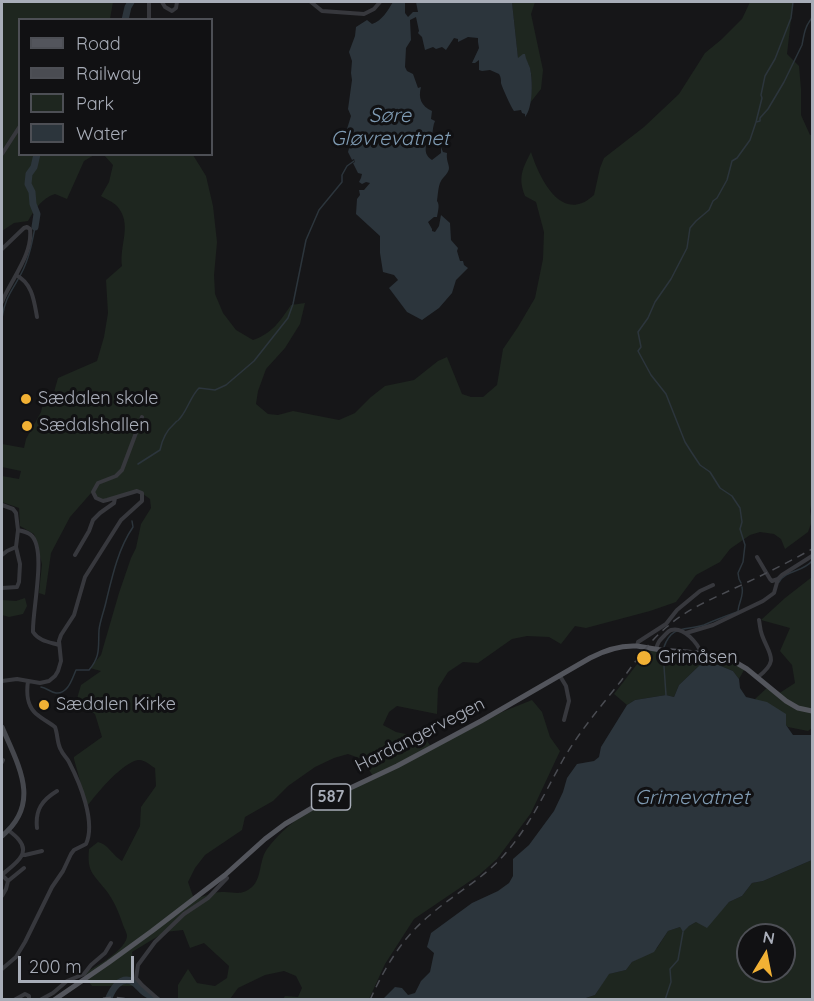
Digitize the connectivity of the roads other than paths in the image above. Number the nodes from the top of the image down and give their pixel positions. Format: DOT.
graph roads {
  1 [pos="149,2"];
  2 [pos="162,2"];
  3 [pos="177,2"];
  4 [pos="311,2"];
  5 [pos="380,2"];
  6 [pos="149,18"];
  7 [pos="18,129"];
  8 [pos="2,154"];
  9 [pos="2,249"];
  10 [pos="18,276"];
  11 [pos="2,302"];
  12 [pos="37,316"];
  13 [pos="142,417"];
  14 [pos="115,497"];
  15 [pos="2,505"];
  16 [pos="18,530"];
  17 [pos="16,547"];
  18 [pos="2,555"];
  19 [pos="75,555"];
  20 [pos="813,556"];
  21 [pos="757,557"];
  22 [pos="778,579"];
  23 [pos="713,585"];
  24 [pos="2,588"];
  25 [pos="759,620"];
  26 [pos="682,632"];
  27 [pos="59,645"];
  28 [pos="637,646"];
  29 [pos="661,650"];
  30 [pos="701,653"];
  31 [pos="560,675"];
  32 [pos="757,678"];
  33 [pos="2,681"];
  34 [pos="28,681"];
  35 [pos="813,711"];
  36 [pos="564,720"];
  37 [pos="2,728"];
  38 [pos="3,736"];
  39 [pos="57,791"];
  40 [pos="37,814"];
  41 [pos="31,817"];
  42 [pos="37,828"];
  43 [pos="8,830"];
  44 [pos="2,836"];
  45 [pos="42,851"];
  46 [pos="22,855"];
  47 [pos="24,868"];
  48 [pos="2,875"];
  49 [pos="227,878"];
  50 [pos="8,881"];
  51 [pos="203,892"];
  52 [pos="2,896"];
  53 [pos="208,898"];
  54 [pos="111,943"];
  55 [pos="2,969"];
  56 [pos="14,999"];
  57 [pos="29,999"];
  58 [pos="42,999"];
  59 [pos="54,999"];
  60 [pos="159,999"];
  1 -- 6 [label="street"];
  2 -- 3 [label="street"];
  4 -- 5 [label="street"];
  7 -- 8 [label="street"];
  9 -- 10 [label="street"];
  10 -- 11 [label="street"];
  10 -- 12 [label="street"];
  13 -- 14 [label="street"];
  14 -- 19 [label="street"];
  14 -- 27 [label="street"];
  15 -- 16 [label="street"];
  16 -- 17 [label="street"];
  16 -- 27 [label="street"];
  17 -- 18 [label="street"];
  17 -- 24 [label="street"];
  20 -- 22 [label="street"];
  21 -- 22 [label="street"];
  22 -- 26 [label="street"];
  23 -- 28 [label="street"];
  25 -- 32 [label="street"];
  26 -- 29 [label="street"];
  26 -- 30 [label="street"];
  27 -- 34 [label="street"];
  28 -- 29 [label="main road, Hardangervegen / 587"];
  28 -- 31 [label="main road, Hardangervegen / 587"];
  29 -- 30 [label="main road, Hardangervegen / 587"];
  30 -- 32 [label="main road, Hardangervegen / 587"];
  31 -- 36 [label="street"];
  31 -- 51 [label="main road, Hardangervegen / 587"];
  32 -- 35 [label="main road, Hardangervegen / 587"];
  33 -- 34 [label="street"];
  34 -- 55 [label="street"];
  37 -- 38 [label="main road"];
  38 -- 43 [label="main road"];
  39 -- 40 [label="street"];
  40 -- 41 [label="street"];
  40 -- 42 [label="street"];
  43 -- 44 [label="main road"];
  43 -- 46 [label="street"];
  45 -- 46 [label="street"];
  46 -- 48 [label="street"];
  47 -- 50 [label="street"];
  48 -- 50 [label="street"];
  49 -- 53 [label="street"];
  50 -- 52 [label="street"];
  51 -- 53 [label="street"];
  51 -- 59 [label="main road, Hardangervegen / 587"];
  53 -- 60 [label="street"];
  54 -- 58 [label="street"];
  56 -- 57 [label="street"];
}
